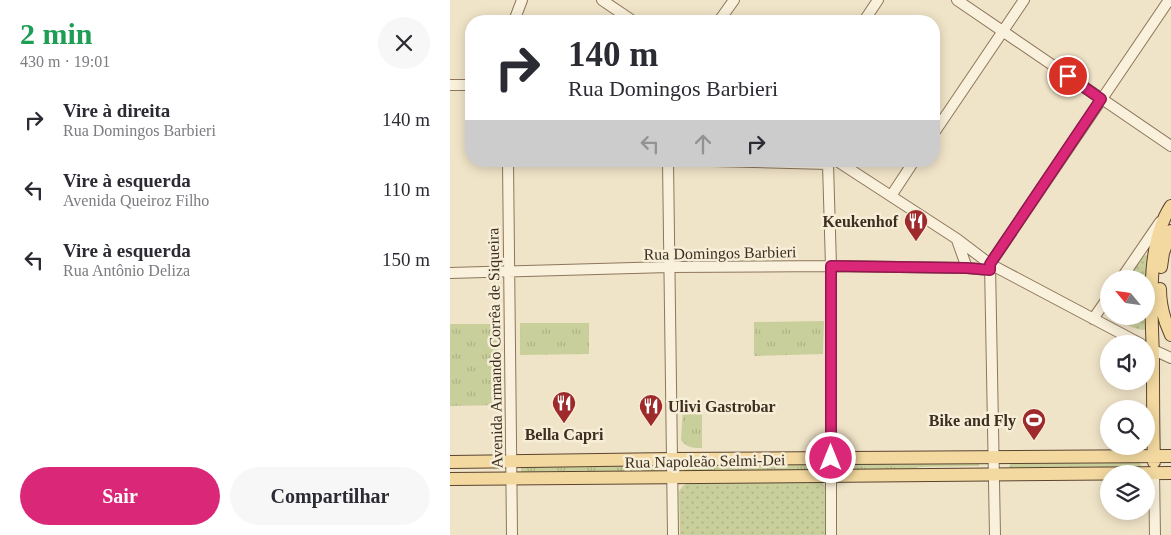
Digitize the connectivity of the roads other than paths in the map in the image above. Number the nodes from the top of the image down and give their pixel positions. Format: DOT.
graph roads {
  1 [pos="522,0"];
  2 [pos="602,0"];
  3 [pos="734,0"];
  4 [pos="878,0"];
  5 [pos="957,0"];
  6 [pos="1024,0"];
  7 [pos="1169,0"];
  8 [pos="516,15"];
  9 [pos="624,15"];
  10 [pos="723,15"];
  11 [pos="868,15"];
  12 [pos="1003,31"];
  13 [pos="450,85"];
  14 [pos="465,85"];
  15 [pos="1101,99"];
  16 [pos="940,124"];
  17 [pos="1171,146"];
  18 [pos="508,167"];
  19 [pos="668,167"];
  20 [pos="832,167"];
  21 [pos="841,167"];
  22 [pos="910,167"];
  23 [pos="891,196"];
  24 [pos="1167,211"];
  25 [pos="1171,231"];
  26 [pos="956,239"];
  27 [pos="831,266"];
  28 [pos="669,267"];
  29 [pos="990,267"];
  30 [pos="967,268"];
  31 [pos="1127,270"];
  32 [pos="509,272"];
  33 [pos="450,273"];
  34 [pos="1100,309"];
  35 [pos="1093,319"];
  36 [pos="1124,335"];
  37 [pos="1150,335"];
  38 [pos="1171,335"];
  39 [pos="1155,351"];
  40 [pos="1171,358"];
  41 [pos="1151,390"];
  42 [pos="1154,456"];
  43 [pos="1171,456"];
  44 [pos="994,457"];
  45 [pos="831,458"];
  46 [pos="672,459"];
  47 [pos="450,462"];
  48 [pos="512,462"];
  49 [pos="1154,465"];
  50 [pos="1155,472"];
  51 [pos="1100,473"];
  52 [pos="1171,473"];
  53 [pos="995,474"];
  54 [pos="830,475"];
  55 [pos="511,478"];
  56 [pos="672,478"];
  57 [pos="450,479"];
  58 [pos="1155,520"];
  59 [pos="512,535"];
  60 [pos="673,535"];
  61 [pos="831,535"];
  62 [pos="995,535"];
  63 [pos="1155,535"];
  1 -- 8 [label="street"];
  2 -- 9 [label="street"];
  3 -- 10 [label="street"];
  4 -- 11 [label="street"];
  5 -- 12 [label="street"];
  6 -- 12 [label="street"];
  7 -- 15 [label="street"];
  12 -- 15 [label="street"];
  12 -- 16 [label="street"];
  13 -- 14 [label="street"];
  15 -- 17 [label="street"];
  15 -- 29 [label="street"];
  18 -- 32 [label="street, Avenida Armando Corrêa de Siqueira"];
  19 -- 28 [label="street"];
  20 -- 27 [label="street"];
  21 -- 23 [label="street"];
  22 -- 23 [label="street"];
  23 -- 26 [label="street"];
  24 -- 31 [label="street"];
  24 -- 37 [label="main road"];
  25 -- 38 [label="main road"];
  26 -- 29 [label="street"];
  26 -- 30 [label="street"];
  27 -- 28 [label="street, Rua Domingos Barbieri"];
  27 -- 30 [label="street, Rua Domingos Barbieri"];
  27 -- 45 [label="street"];
  28 -- 32 [label="street, Rua Domingos Barbieri"];
  28 -- 46 [label="street"];
  29 -- 30 [label="street, Rua Domingos Barbieri"];
  29 -- 35 [label="street"];
  29 -- 44 [label="street"];
  32 -- 33 [label="street, Rua Domingos Barbieri"];
  32 -- 48 [label="street, Avenida Armando Corrêa de Siqueira"];
  34 -- 35 [label="street"];
  35 -- 36 [label="street"];
  39 -- 40 [label="street"];
  41 -- 42 [label="main road"];
  42 -- 43 [label="main road, Rua Napoleão Selmi-Dei"];
  42 -- 44 [label="main road, Rua Napoleão Selmi-Dei"];
  42 -- 49 [label="main road"];
  44 -- 45 [label="main road, Rua Napoleão Selmi-Dei"];
  44 -- 53 [label="street"];
  45 -- 46 [label="main road, Rua Napoleão Selmi-Dei"];
  45 -- 54 [label="street"];
  46 -- 48 [label="main road, Rua Napoleão Selmi-Dei"];
  46 -- 56 [label="street"];
  47 -- 48 [label="main road, Rua Napoleão Selmi-Dei"];
  48 -- 55 [label="street, Avenida Armando Corrêa de Siqueira"];
  50 -- 52 [label="main road, Rua Napoleão Selmi-Dei"];
  51 -- 53 [label="main road, Rua Napoleão Selmi-Dei"];
  53 -- 54 [label="main road, Rua Napoleão Selmi-Dei"];
  53 -- 62 [label="street"];
  54 -- 56 [label="main road, Rua Napoleão Selmi-Dei"];
  54 -- 61 [label="street"];
  55 -- 56 [label="main road, Rua Napoleão Selmi-Dei"];
  55 -- 57 [label="main road, Rua Napoleão Selmi-Dei"];
  55 -- 59 [label="street, Avenida Armando Corrêa de Siqueira"];
  56 -- 60 [label="street"];
  58 -- 63 [label="street"];
}
